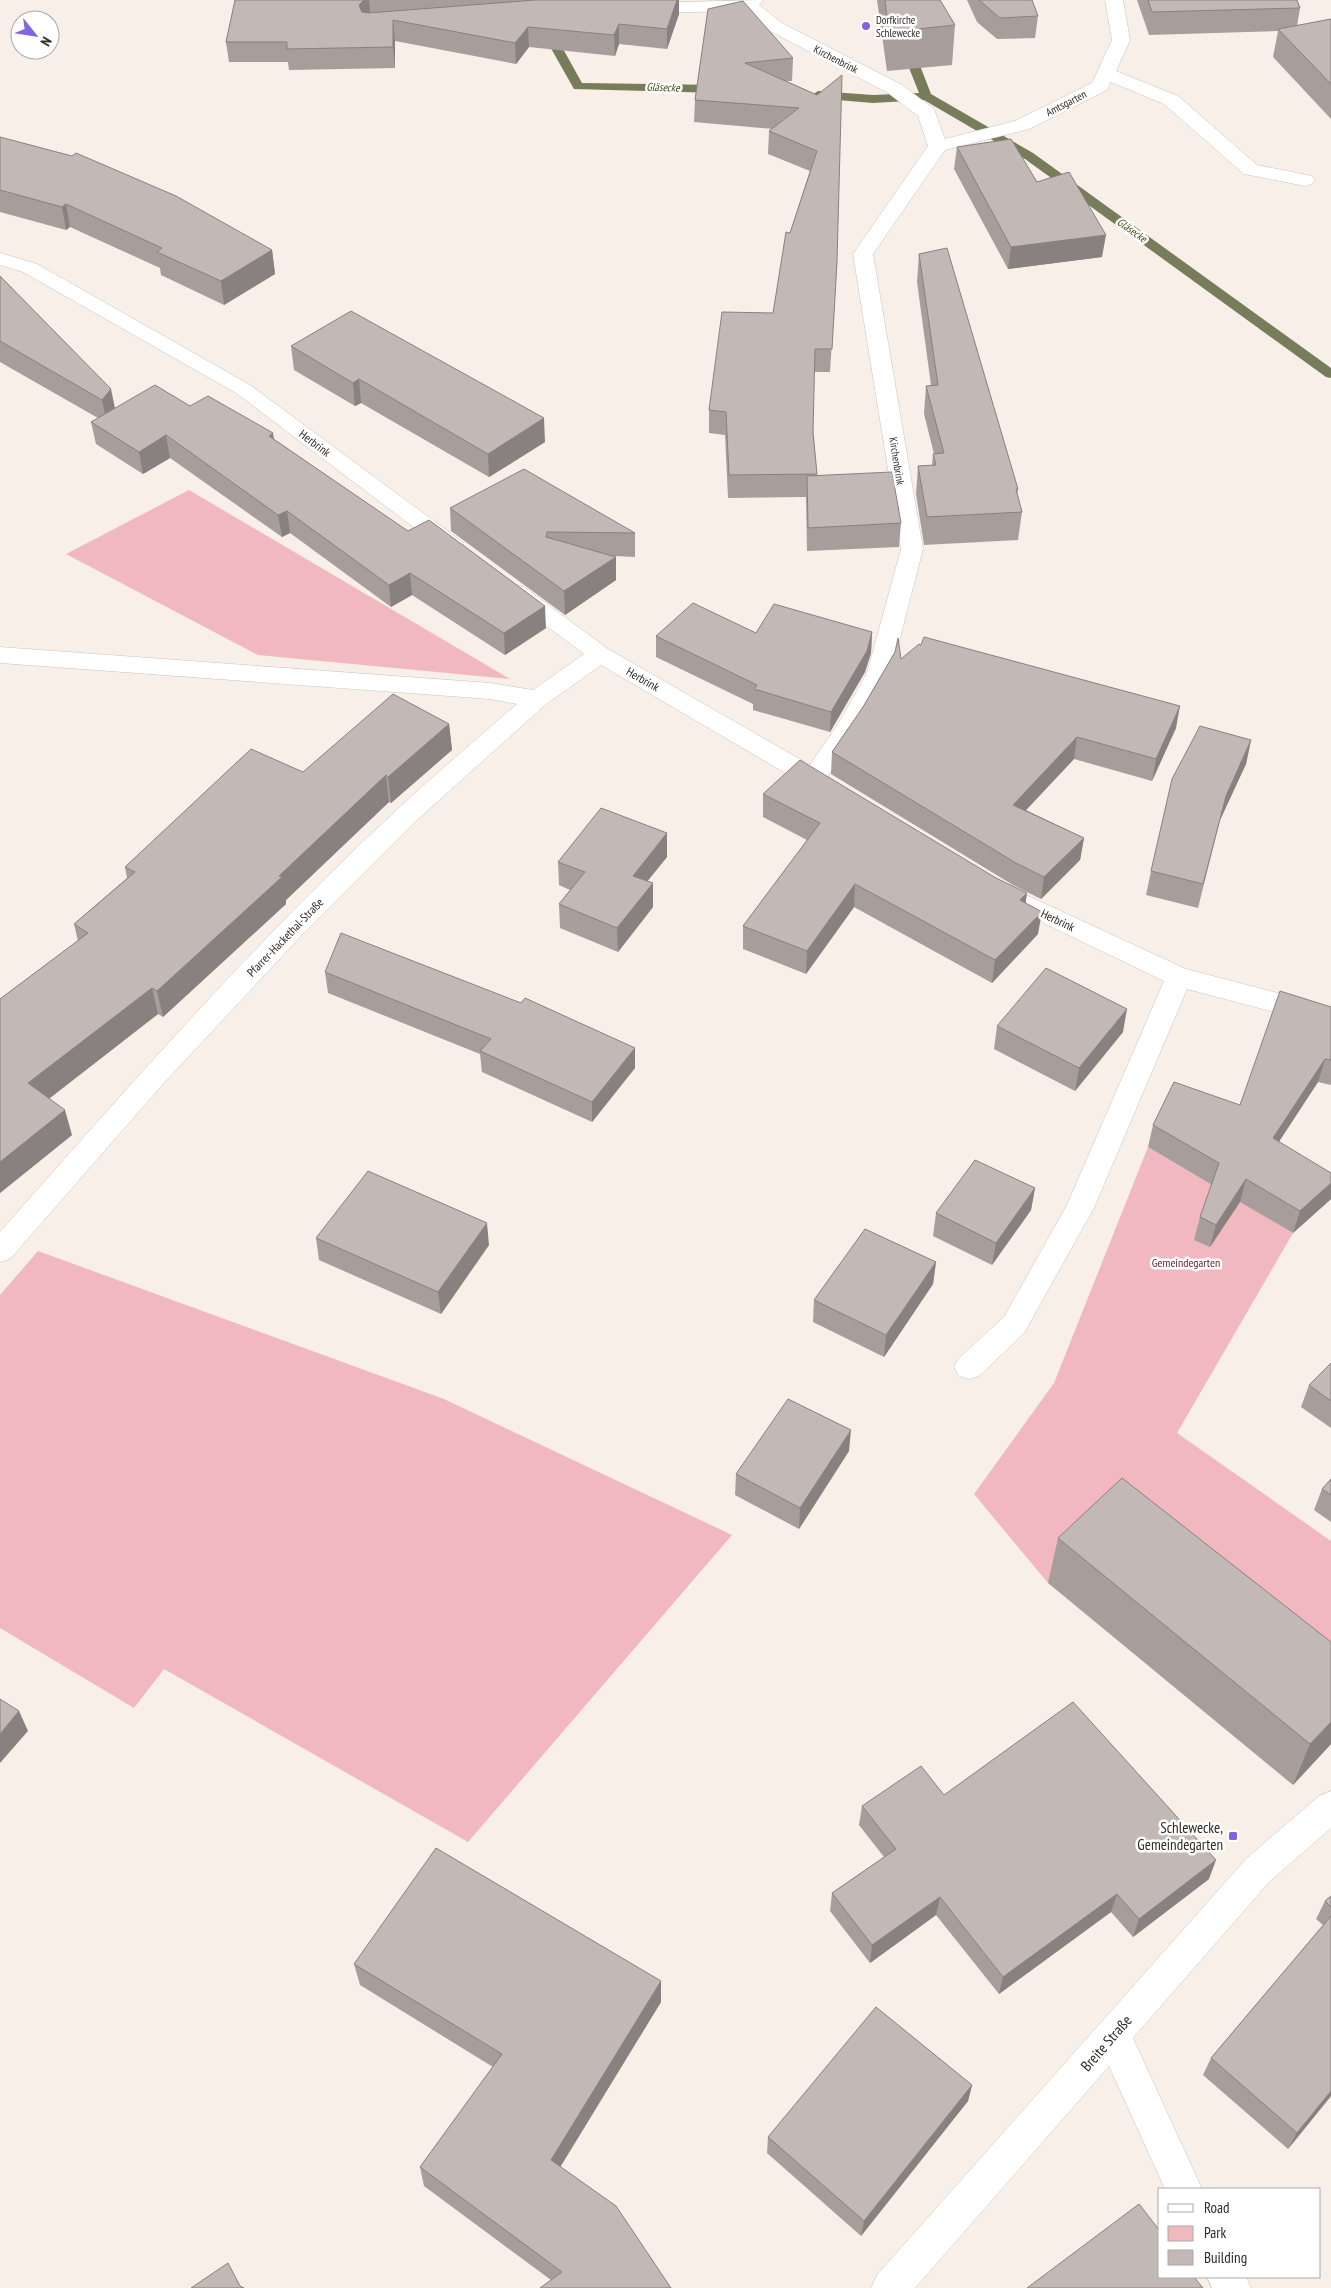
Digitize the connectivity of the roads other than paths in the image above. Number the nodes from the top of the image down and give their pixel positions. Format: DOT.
graph roads {
  1 [pos="1114,0"];
  2 [pos="751,3"];
  3 [pos="624,8"];
  4 [pos="1106,73"];
  5 [pos="938,146"];
  6 [pos="1305,180"];
  7 [pos="0,259"];
  8 [pos="468,557"];
  9 [pos="499,580"];
  10 [pos="0,654"];
  11 [pos="600,654"];
  12 [pos="538,699"];
  13 [pos="814,778"];
  14 [pos="847,798"];
  15 [pos="986,883"];
  16 [pos="1179,977"];
  17 [pos="1331,1017"];
  18 [pos="0,1251"];
  19 [pos="968,1367"];
  20 [pos="1331,1807"];
  21 [pos="1112,2035"];
  22 [pos="1184,2188"];
  23 [pos="890,2288"];
  1 -- 4 [label="street, Amtsgarten"];
  2 -- 3 [label="street"];
  2 -- 5 [label="street, Kirchenbrink"];
  4 -- 5 [label="street, Amtsgarten"];
  4 -- 6 [label="street"];
  5 -- 13 [label="street, Kirchenbrink"];
  7 -- 8 [label="street, Herbrink"];
  9 -- 11 [label="street, Herbrink"];
  10 -- 12 [label="street"];
  11 -- 12 [label="street, Pfarrer-Hackethal-Straße"];
  11 -- 13 [label="street, Herbrink"];
  12 -- 18 [label="street, Pfarrer-Hackethal-Straße"];
  13 -- 14 [label="street, Herbrink"];
  15 -- 16 [label="street, Herbrink"];
  16 -- 17 [label="street, Herbrink"];
  16 -- 19 [label="street"];
  20 -- 21 [label="street, Breite Straße"];
  21 -- 22 [label="street"];
  21 -- 23 [label="street, Breite Straße"];
}
